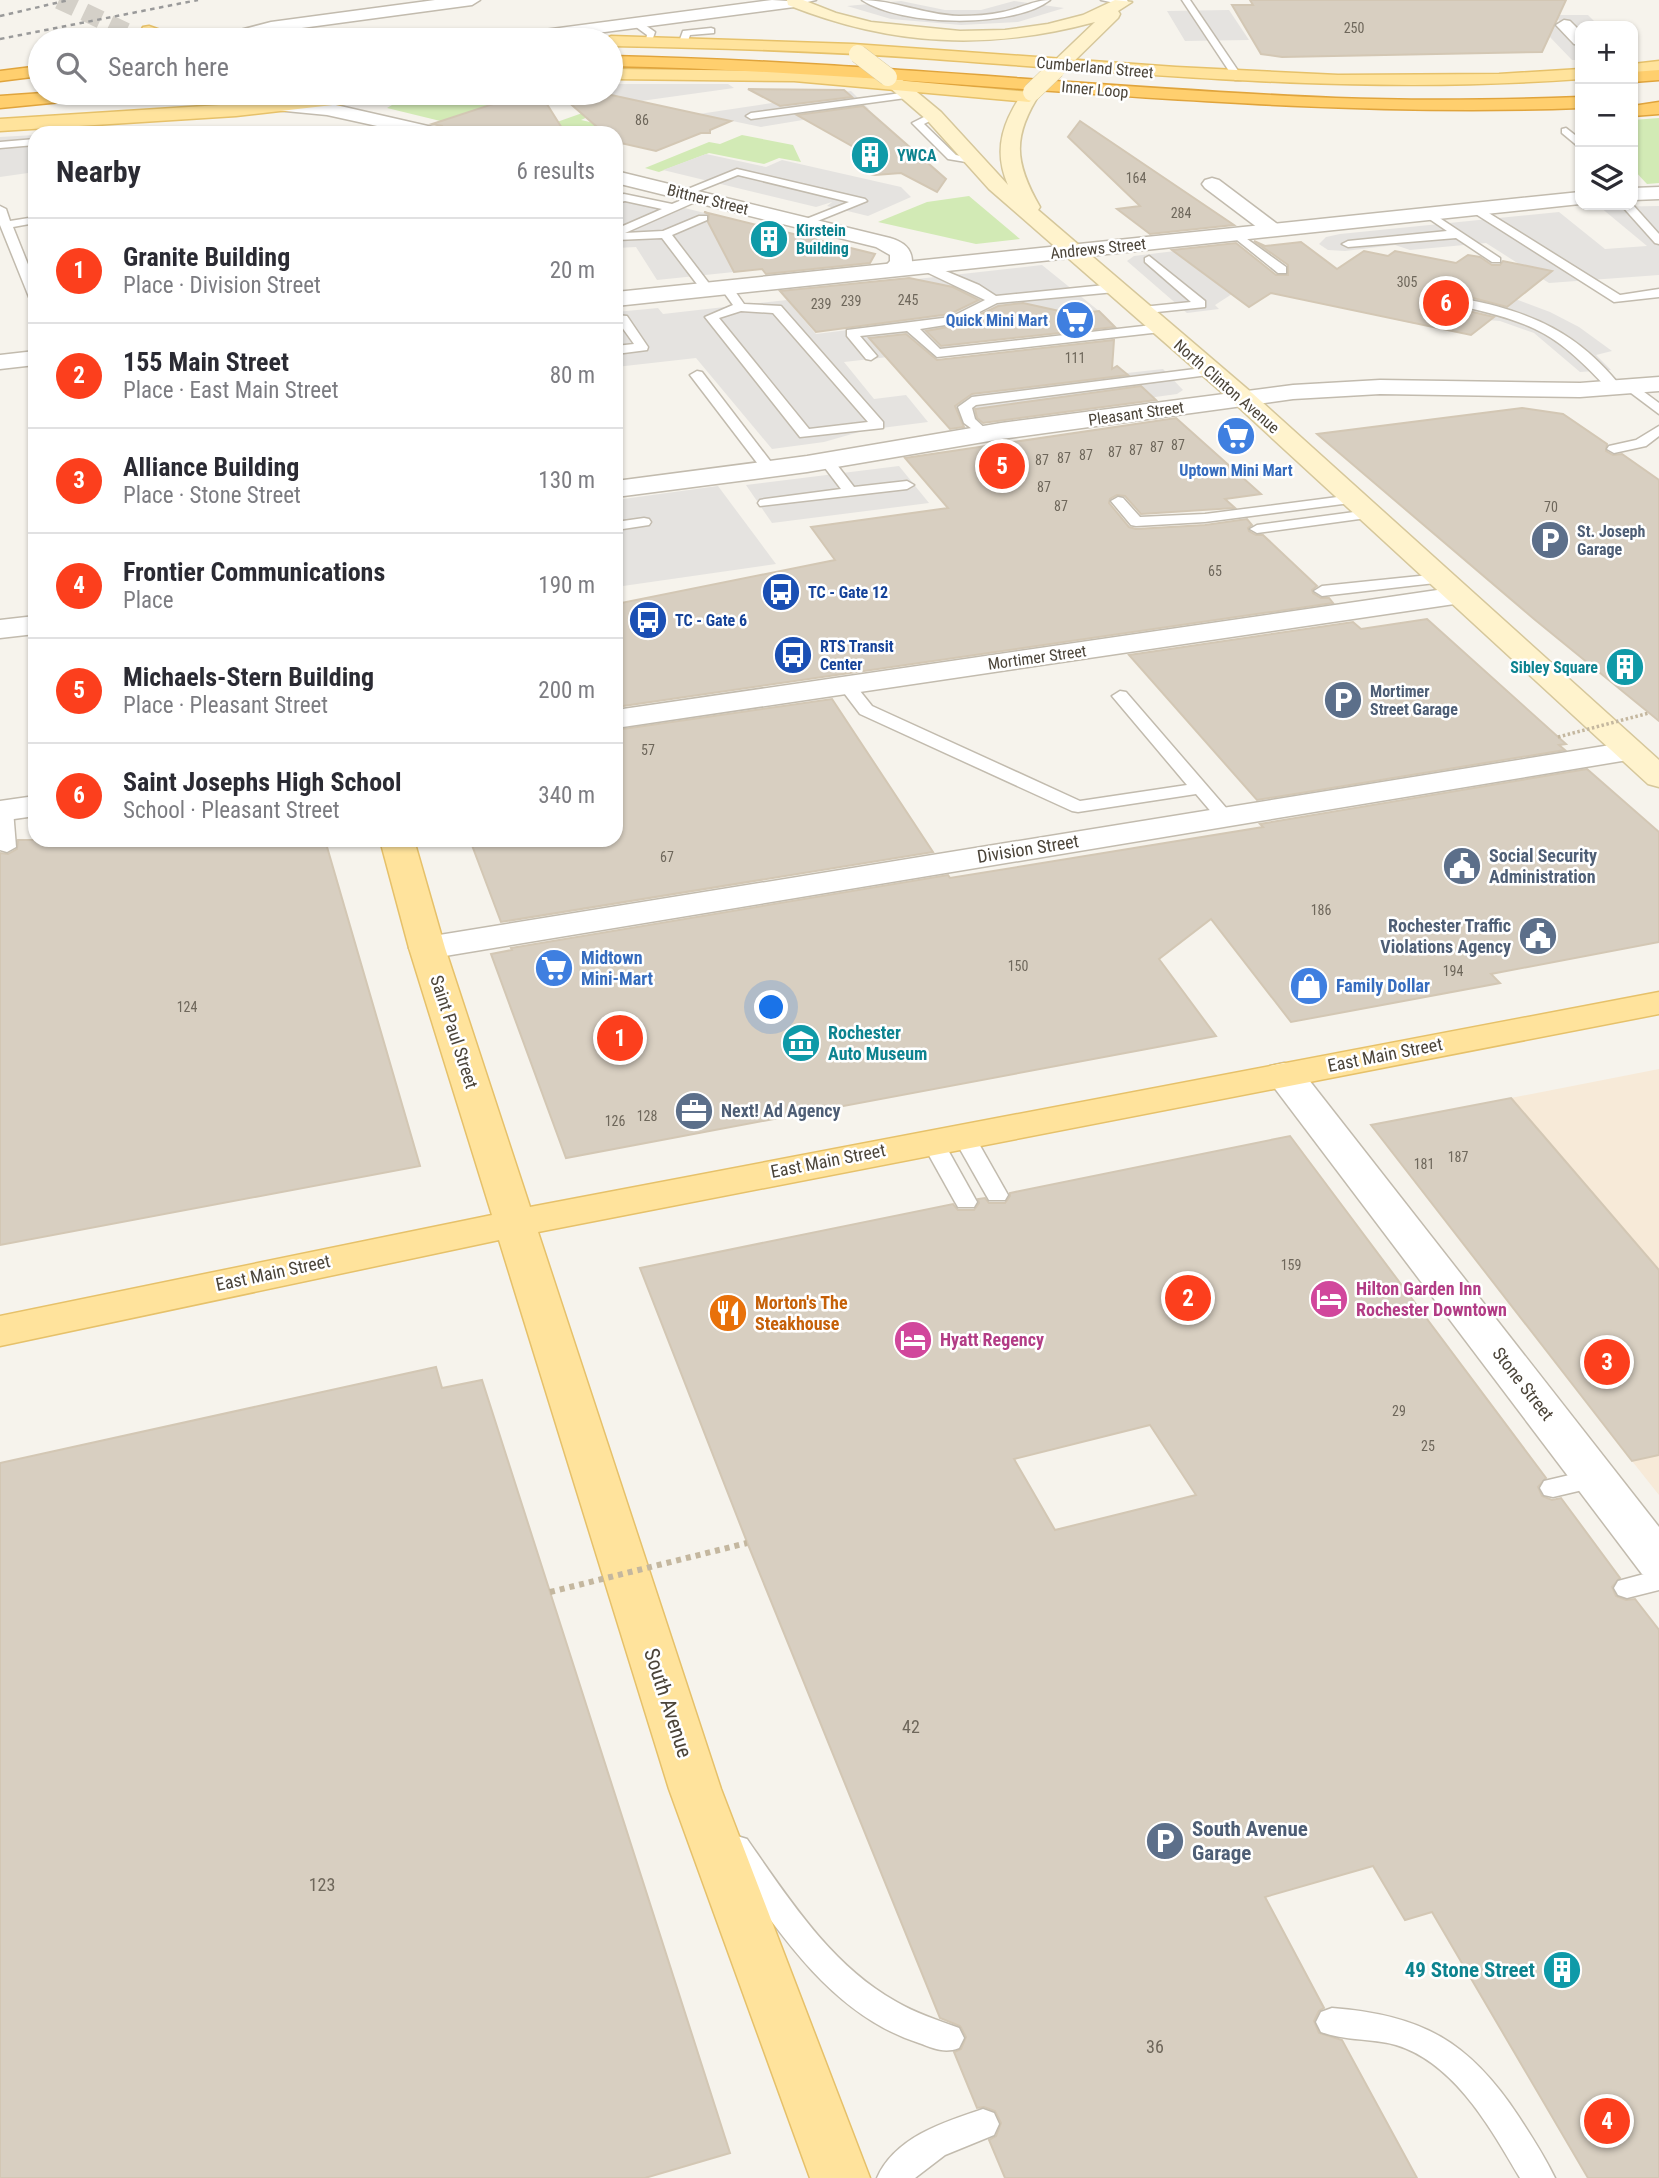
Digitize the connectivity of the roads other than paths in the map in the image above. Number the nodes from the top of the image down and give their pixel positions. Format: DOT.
graph roads {
  1 [pos="472,0"];
  2 [pos="866,0"];
  3 [pos="1046,0"];
  4 [pos="1105,0"];
  5 [pos="1186,0"];
  6 [pos="799,1"];
  7 [pos="1125,1"];
  8 [pos="393,10"];
  9 [pos="635,22"];
  10 [pos="1564,26"];
  11 [pos="267,28"];
  12 [pos="346,28"];
  13 [pos="592,28"];
  14 [pos="711,32"];
  15 [pos="1575,36"];
  16 [pos="623,41"];
  17 [pos="648,41"];
  18 [pos="684,42"];
  19 [pos="855,51"];
  20 [pos="623,54"];
  21 [pos="623,61"];
  22 [pos="1659,66"];
  23 [pos="1058,67"];
  24 [pos="1638,68"];
  25 [pos="28,72"];
  26 [pos="623,74"];
  27 [pos="1575,74"];
  28 [pos="1659,75"];
  29 [pos="0,76"];
  30 [pos="1638,76"];
  31 [pos="1238,78"];
  32 [pos="1575,80"];
  33 [pos="1409,82"];
  34 [pos="897,85"];
  35 [pos="1659,88"];
  36 [pos="1638,90"];
  37 [pos="28,91"];
  38 [pos="0,93"];
  39 [pos="1030,94"];
  40 [pos="1575,94"];
  41 [pos="1659,97"];
  42 [pos="1638,99"];
  43 [pos="28,100"];
  44 [pos="0,102"];
  45 [pos="1575,103"];
  46 [pos="218,105"];
  47 [pos="280,105"];
  48 [pos="309,105"];
  49 [pos="1659,108"];
  50 [pos="1638,110"];
  51 [pos="1575,115"];
  52 [pos="751,116"];
  53 [pos="269,123"];
  54 [pos="0,125"];
  55 [pos="403,126"];
  56 [pos="1566,131"];
  57 [pos="1575,140"];
  58 [pos="28,143"];
  59 [pos="0,145"];
  60 [pos="623,179"];
  61 [pos="1212,184"];
  62 [pos="1659,193"];
  63 [pos="1638,194"];
  64 [pos="623,197"];
  65 [pos="1575,199"];
  66 [pos="686,200"];
  67 [pos="0,209"];
  68 [pos="1475,209"];
  69 [pos="1631,210"];
  70 [pos="1429,214"];
  71 [pos="703,218"];
  72 [pos="28,221"];
  73 [pos="805,223"];
  74 [pos="6,225"];
  75 [pos="1042,226"];
  76 [pos="1273,230"];
  77 [pos="623,232"];
  78 [pos="1457,233"];
  79 [pos="665,234"];
  80 [pos="1236,234"];
  81 [pos="623,235"];
  82 [pos="1659,241"];
  83 [pos="1348,244"];
  84 [pos="15,245"];
  85 [pos="0,247"];
  86 [pos="1072,251"];
  87 [pos="1149,260"];
  88 [pos="1496,260"];
  89 [pos="924,266"];
  90 [pos="894,269"];
  91 [pos="1282,270"];
  92 [pos="28,279"];
  93 [pos="717,288"];
  94 [pos="1115,288"];
  95 [pos="1659,293"];
  96 [pos="623,298"];
  97 [pos="994,300"];
  98 [pos="1465,303"];
  99 [pos="740,307"];
  100 [pos="1142,311"];
  101 [pos="623,318"];
  102 [pos="910,327"];
  103 [pos="1161,328"];
  104 [pos="623,348"];
  105 [pos="871,356"];
  106 [pos="28,359"];
  107 [pos="0,362"];
  108 [pos="1211,371"];
  109 [pos="697,375"];
  110 [pos="1659,384"];
  111 [pos="1623,387"];
  112 [pos="1243,398"];
  113 [pos="1659,410"];
  114 [pos="841,430"];
  115 [pos="1659,430"];
  116 [pos="984,433"];
  117 [pos="1614,449"];
  118 [pos="872,452"];
  119 [pos="826,460"];
  120 [pos="769,469"];
  121 [pos="906,485"];
  122 [pos="623,488"];
  123 [pos="850,492"];
  124 [pos="1118,500"];
  125 [pos="765,503"];
  126 [pos="1361,507"];
  127 [pos="644,522"];
  128 [pos="623,525"];
  129 [pos="1257,529"];
  130 [pos="1449,587"];
  131 [pos="1322,591"];
  132 [pos="28,626"];
  133 [pos="0,629"];
  134 [pos="846,685"];
  135 [pos="1120,696"];
  136 [pos="623,718"];
  137 [pos="1629,751"];
  138 [pos="1659,777"];
  139 [pos="1200,788"];
  140 [pos="13,809"];
  141 [pos="1226,817"];
  142 [pos="7,847"];
  143 [pos="399,847"];
  144 [pos="427,948"];
  145 [pos="1659,1003"];
  146 [pos="1284,1074"];
  147 [pos="948,1138"];
  148 [pos="997,1195"];
  149 [pos="966,1202"];
  150 [pos="515,1222"];
  151 [pos="0,1331"];
  152 [pos="1595,1478"];
  153 [pos="1553,1488"];
  154 [pos="1659,1561"];
  155 [pos="1659,1580"];
  156 [pos="1627,1588"];
  157 [pos="695,1789"];
  158 [pos="1332,2022"];
  159 [pos="948,2038"];
  160 [pos="983,2123"];
  161 [pos="840,2178"];
  162 [pos="894,2178"];
  163 [pos="1538,2178"];
  1 -- 8 [label="street"];
  2 -- 3 [label="lane"];
  4 -- 7 [label="lane"];
  5 -- 31 [label="lane"];
  6 -- 7 [label="main road"];
  6 -- 9 [label="street"];
  6 -- 19 [label="main road, North Clinton Avenue"];
  7 -- 23 [label="main road"];
  8 -- 11 [label="street"];
  8 -- 12 [label="street"];
  9 -- 13 [label="street"];
  9 -- 17 [label="lane"];
  10 -- 15 [label="street"];
  14 -- 18 [label="lane"];
  16 -- 17 [label="main road, Cumberland Street"];
  17 -- 18 [label="main road, Cumberland Street"];
  18 -- 19 [label="main road, Cumberland Street"];
  19 -- 23 [label="main road, Cumberland Street"];
  19 -- 34 [label="main road, North Clinton Avenue, bridge"];
  20 -- 40 [label="highway, Inner Loop"];
  21 -- 45 [label="highway, Inner Loop"];
  22 -- 24 [label="main road"];
  23 -- 31 [label="main road, Cumberland Street"];
  23 -- 39 [label="main road, bridge"];
  25 -- 29 [label="highway"];
  26 -- 34 [label="main road"];
  27 -- 33 [label="main road, Cumberland Street"];
  28 -- 30 [label="highway"];
  31 -- 33 [label="main road, Cumberland Street"];
  32 -- 33 [label="highway"];
  34 -- 39 [label="main road"];
  34 -- 52 [label="lane"];
  34 -- 75 [label="main road, North Clinton Avenue"];
  35 -- 36 [label="highway"];
  37 -- 38 [label="highway"];
  39 -- 51 [label="highway"];
  39 -- 75 [label="main road"];
  41 -- 42 [label="highway"];
  43 -- 44 [label="highway"];
  46 -- 54 [label="main road"];
  47 -- 53 [label="main road"];
  48 -- 55 [label="street"];
  49 -- 50 [label="highway"];
  56 -- 57 [label="lane"];
  58 -- 59 [label="lane"];
  60 -- 66 [label="street, Bittner Street"];
  61 -- 76 [label="street"];
  62 -- 63 [label="street"];
  64 -- 66 [label="lane"];
  65 -- 68 [label="street, Andrews Street"];
  66 -- 73 [label="street, Bittner Street"];
  66 -- 73 [label="lane"];
  66 -- 77 [label="lane"];
  67 -- 74 [label="lane"];
  68 -- 70 [label="street, Andrews Street"];
  68 -- 95 [label="lane"];
  69 -- 82 [label="lane"];
  70 -- 76 [label="street, Andrews Street"];
  70 -- 78 [label="lane"];
  71 -- 79 [label="lane"];
  72 -- 74 [label="lane"];
  73 -- 90 [label="street, Bittner Street"];
  74 -- 84 [label="lane"];
  75 -- 86 [label="main road, North Clinton Avenue"];
  76 -- 80 [label="street, Andrews Street"];
  78 -- 83 [label="lane"];
  78 -- 88 [label="lane"];
  79 -- 81 [label="lane"];
  79 -- 93 [label="lane"];
  80 -- 86 [label="street, Andrews Street"];
  80 -- 91 [label="lane"];
  84 -- 85 [label="lane"];
  84 -- 92 [label="lane"];
  86 -- 89 [label="street, Andrews Street"];
  86 -- 94 [label="main road, North Clinton Avenue"];
  87 -- 100 [label="lane"];
  89 -- 90 [label="street, Andrews Street"];
  89 -- 97 [label="lane"];
  90 -- 93 [label="street, Andrews Street"];
  93 -- 96 [label="street, Andrews Street"];
  93 -- 99 [label="lane"];
  94 -- 97 [label="lane"];
  94 -- 100 [label="main road, North Clinton Avenue"];
  97 -- 102 [label="lane"];
  98 -- 111 [label="lane"];
  99 -- 114 [label="lane"];
  99 -- 114 [label="lane"];
  100 -- 103 [label="main road, North Clinton Avenue"];
  101 -- 104 [label="lane"];
  102 -- 103 [label="lane"];
  102 -- 105 [label="lane"];
  103 -- 108 [label="main road, North Clinton Avenue"];
  106 -- 107 [label="street"];
  108 -- 112 [label="main road, North Clinton Avenue"];
  108 -- 116 [label="lane"];
  109 -- 120 [label="lane"];
  110 -- 111 [label="street, Pleasant Street"];
  111 -- 112 [label="street, Pleasant Street"];
  111 -- 113 [label="lane"];
  112 -- 116 [label="street, Pleasant Street"];
  112 -- 126 [label="main road, North Clinton Avenue"];
  114 -- 118 [label="lane"];
  115 -- 117 [label="lane"];
  116 -- 118 [label="street, Pleasant Street"];
  118 -- 119 [label="street, Pleasant Street"];
  119 -- 120 [label="street, Pleasant Street"];
  119 -- 123 [label="lane"];
  120 -- 122 [label="street, Pleasant Street"];
  121 -- 123 [label="lane"];
  123 -- 125 [label="lane"];
  124 -- 126 [label="lane"];
  126 -- 129 [label="lane"];
  126 -- 130 [label="main road, North Clinton Avenue"];
  127 -- 128 [label="lane"];
  130 -- 131 [label="lane"];
  130 -- 134 [label="street, Mortimer Street"];
  130 -- 137 [label="main road, North Clinton Avenue"];
  132 -- 133 [label="street"];
  134 -- 136 [label="street, Mortimer Street"];
  134 -- 139 [label="lane"];
  135 -- 139 [label="lane"];
  137 -- 138 [label="main road, North Clinton Avenue"];
  137 -- 141 [label="street, Division Street"];
  139 -- 141 [label="lane"];
  140 -- 142 [label="lane"];
  141 -- 144 [label="street, Division Street"];
  143 -- 144 [label="main road, Saint Paul Street"];
  144 -- 150 [label="main road, Saint Paul Street"];
  145 -- 146 [label="main road, East Main Street"];
  146 -- 147 [label="main road, East Main Street"];
  146 -- 152 [label="street, Stone Street"];
  147 -- 148 [label="lane"];
  147 -- 149 [label="lane"];
  147 -- 150 [label="main road, East Main Street"];
  150 -- 151 [label="main road, East Main Street"];
  150 -- 157 [label="main road, South Avenue"];
  152 -- 153 [label="lane"];
  152 -- 154 [label="street, Stone Street"];
  155 -- 156 [label="lane"];
  157 -- 159 [label="lane"];
  157 -- 161 [label="main road, South Avenue"];
  158 -- 163 [label="lane"];
  160 -- 162 [label="lane"];
}
